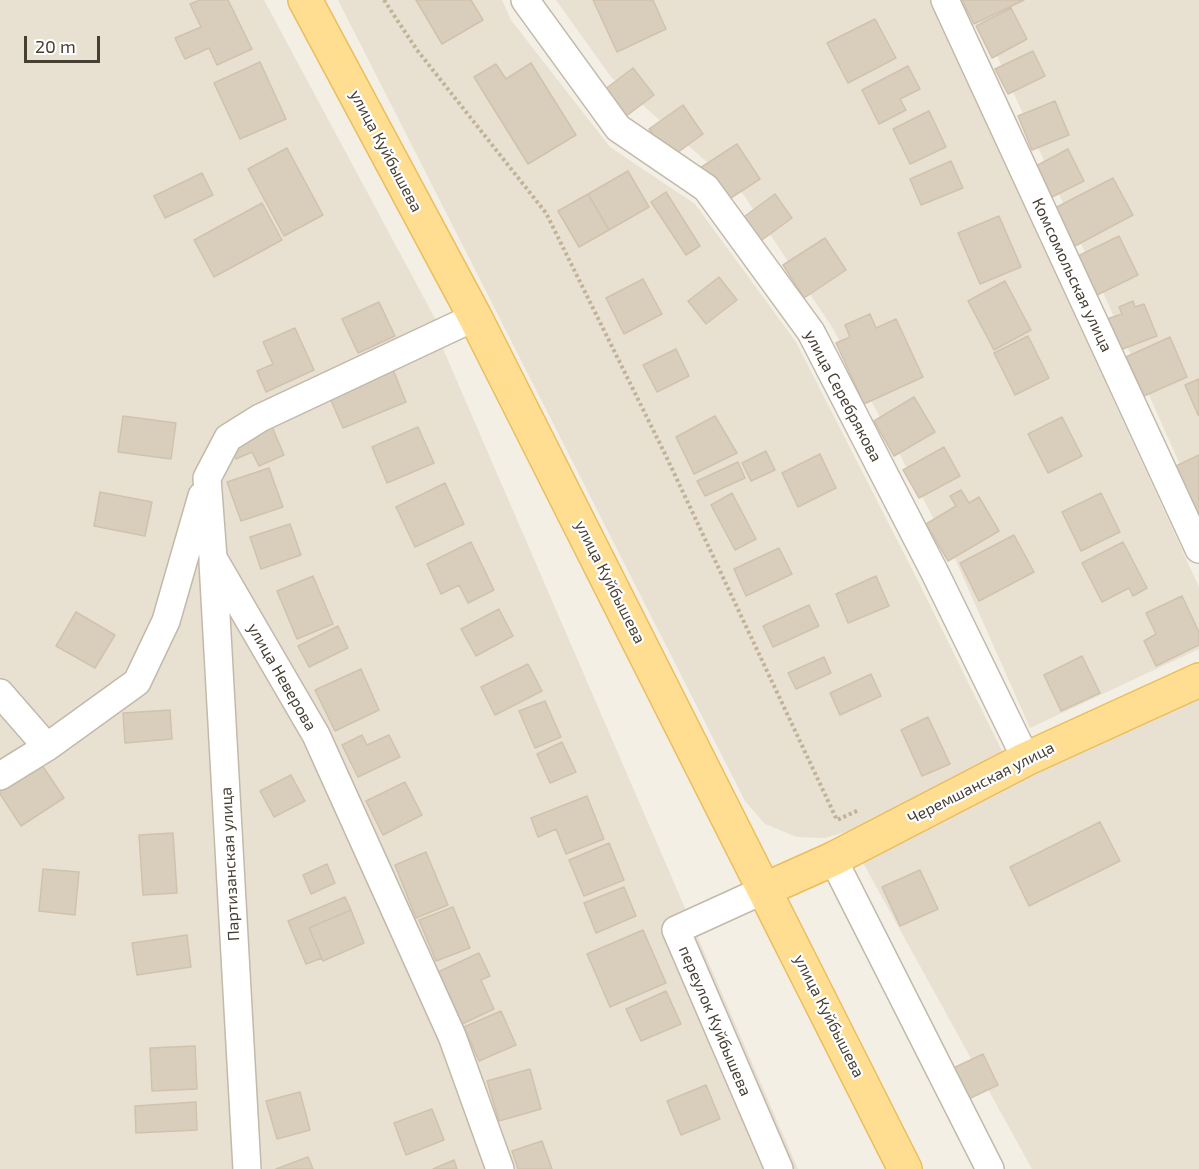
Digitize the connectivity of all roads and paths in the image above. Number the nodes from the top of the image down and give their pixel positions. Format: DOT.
graph roads {
  1 [pos="305,0"];
  2 [pos="384,0"];
  3 [pos="525,0"];
  4 [pos="945,0"];
  5 [pos="475,317"];
  6 [pos="207,478"];
  7 [pos="1199,549"];
  8 [pos="213,558"];
  9 [pos="1199,680"];
  10 [pos="0,693"];
  11 [pos="47,747"];
  12 [pos="1026,759"];
  13 [pos="0,777"];
  14 [pos="869,805"];
  15 [pos="833,859"];
  16 [pos="765,889"];
  17 [pos="247,1169"];
  18 [pos="500,1169"];
  19 [pos="779,1169"];
  20 [pos="905,1169"];
  21 [pos="990,1169"];
  1 -- 5 [label="main road, улица Куйбышева"];
  2 -- 14 [label="path"];
  3 -- 12 [label="street, улица Серебрякова"];
  4 -- 7 [label="street, Комсомольская улица"];
  5 -- 6 [label="street"];
  5 -- 16 [label="main road, улица Куйбышева"];
  6 -- 8 [label="street, улица Неверова"];
  6 -- 11 [label="street"];
  8 -- 17 [label="street, Партизанская улица"];
  8 -- 18 [label="street, улица Неверова"];
  9 -- 12 [label="main road, Черемшанская улица"];
  10 -- 11 [label="street"];
  11 -- 13 [label="street"];
  12 -- 15 [label="main road, Черемшанская улица"];
  15 -- 16 [label="main road, Черемшанская улица"];
  15 -- 21 [label="street"];
  16 -- 19 [label="street, переулок Куйбышева"];
  16 -- 20 [label="main road, улица Куйбышева"];
}
